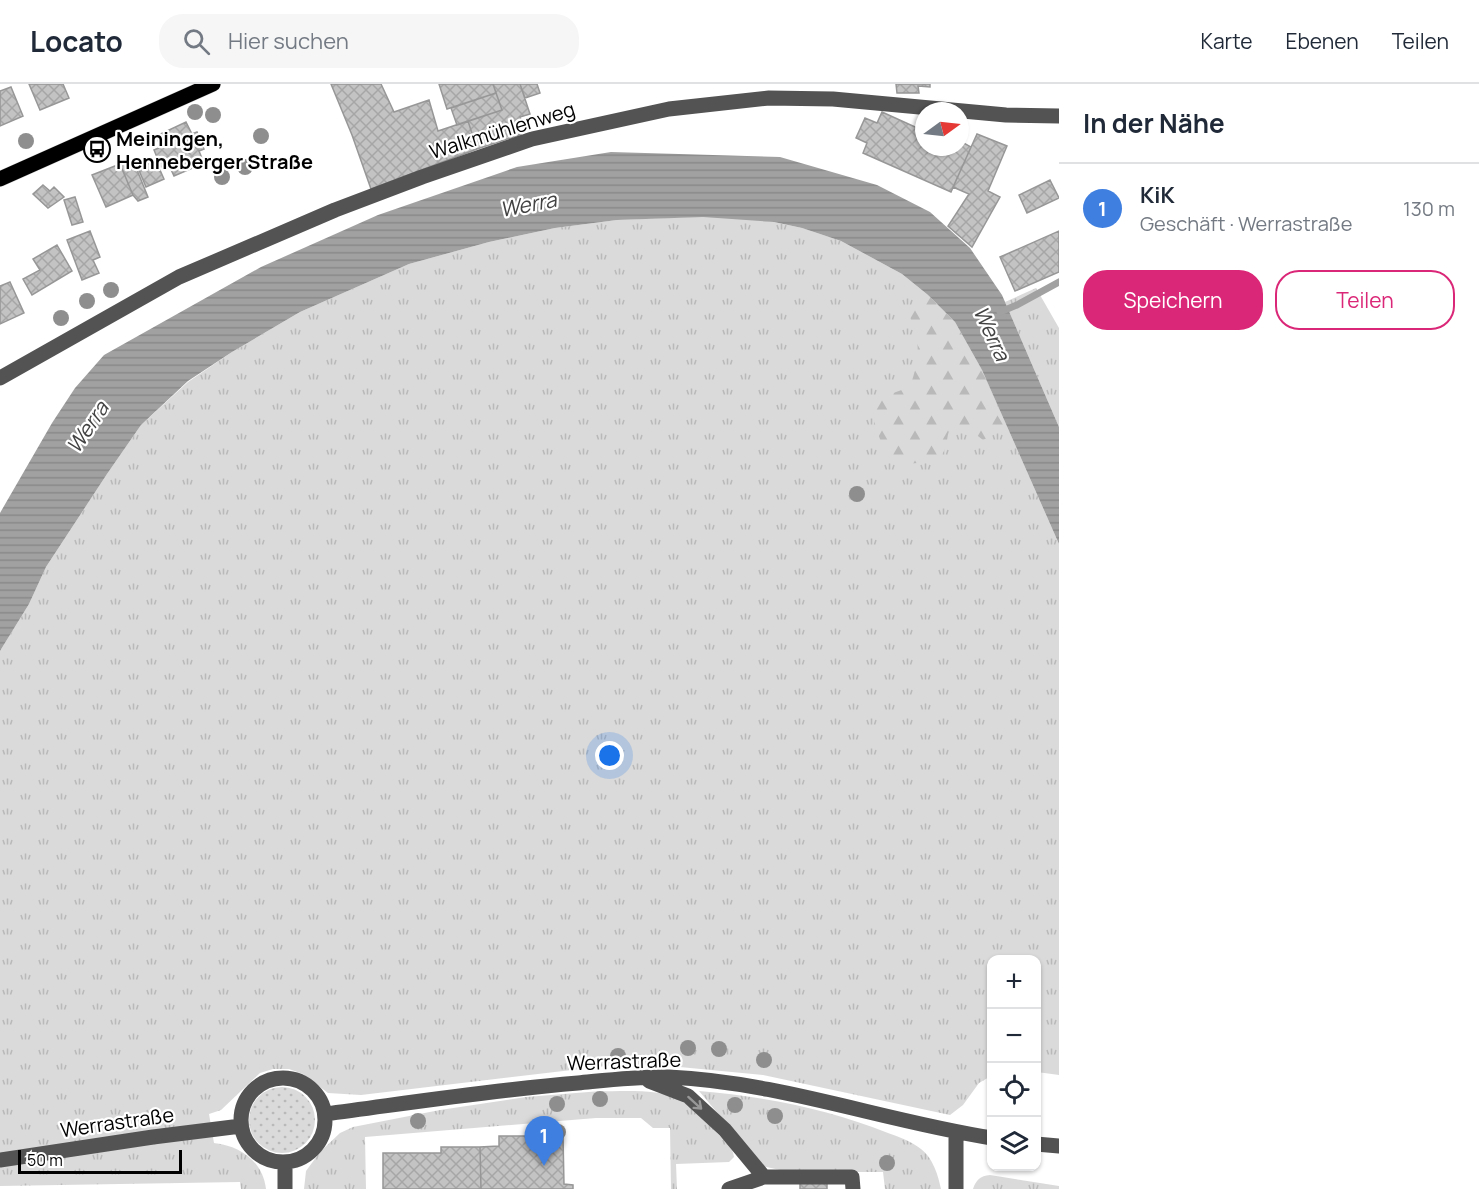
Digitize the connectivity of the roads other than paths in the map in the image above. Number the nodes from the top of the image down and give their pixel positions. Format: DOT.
graph roads {
  1 [pos="213,84"];
  2 [pos="1059,117"];
  3 [pos="0,179"];
  4 [pos="0,378"];
  5 [pos="643,1078"];
  6 [pos="325,1114"];
  7 [pos="241,1126"];
  8 [pos="956,1132"];
  9 [pos="987,1137"];
  10 [pos="1041,1144"];
  11 [pos="1059,1146"];
  12 [pos="0,1160"];
  13 [pos="285,1163"];
  14 [pos="764,1177"];
  15 [pos="285,1189"];
  16 [pos="729,1189"];
  17 [pos="853,1189"];
  18 [pos="956,1189"];
  1 -- 3 [label="main road"];
  2 -- 4 [label="street, Walkmühlenweg"];
  5 -- 6 [label="street, Werrastraße"];
  5 -- 8 [label="street, Werrastraße"];
  5 -- 14 [label="street, one-way"];
  6 -- 7 [label="street"];
  6 -- 13 [label="street"];
  7 -- 12 [label="street, Werrastraße"];
  7 -- 13 [label="street"];
  8 -- 9 [label="street, Werrastraße"];
  8 -- 18 [label="street"];
  10 -- 11 [label="street"];
  13 -- 15 [label="street"];
  14 -- 16 [label="street"];
  14 -- 17 [label="street"];
}
